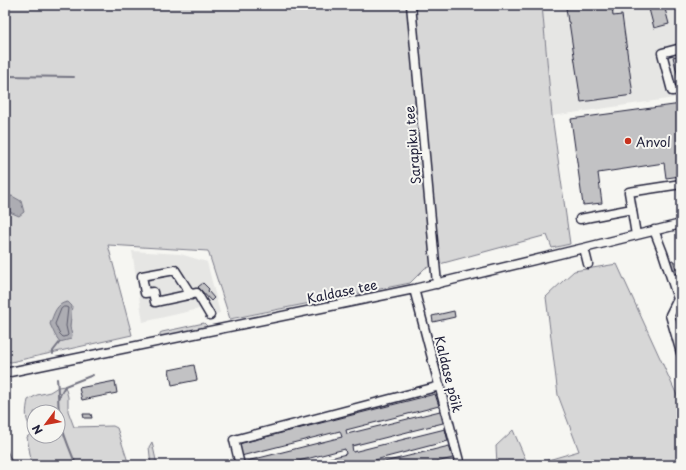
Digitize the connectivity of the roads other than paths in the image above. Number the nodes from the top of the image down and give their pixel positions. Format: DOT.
graph roads {
  1 [pos="411,5"];
  2 [pos="681,48"];
  3 [pos="681,90"];
  4 [pos="681,184"];
  5 [pos="632,208"];
  6 [pos="580,219"];
  7 [pos="681,224"];
  8 [pos="654,230"];
  9 [pos="636,235"];
  10 [pos="584,248"];
  11 [pos="588,264"];
  12 [pos="681,277"];
  13 [pos="672,280"];
  14 [pos="436,284"];
  15 [pos="414,289"];
  16 [pos="191,295"];
  17 [pos="210,315"];
  18 [pos="681,353"];
  19 [pos="5,373"];
  20 [pos="440,386"];
  21 [pos="240,465"];
  22 [pos="460,465"];
  1 -- 14 [label="street, Sarapiku tee"];
  2 -- 3 [label="street"];
  4 -- 5 [label="street"];
  5 -- 6 [label="street"];
  5 -- 9 [label="street"];
  7 -- 8 [label="street, Kaldase tee"];
  8 -- 9 [label="street, Kaldase tee"];
  8 -- 13 [label="street"];
  9 -- 10 [label="street, Kaldase tee"];
  10 -- 11 [label="street"];
  10 -- 14 [label="street, Kaldase tee"];
  12 -- 13 [label="street"];
  13 -- 18 [label="street"];
  14 -- 15 [label="street, Kaldase tee"];
  15 -- 19 [label="street, Kaldase tee"];
  15 -- 20 [label="street, Kaldase põik"];
  16 -- 16 [label="street"];
  16 -- 17 [label="street"];
  20 -- 21 [label="street"];
  20 -- 22 [label="street, Kaldase põik"];
}
